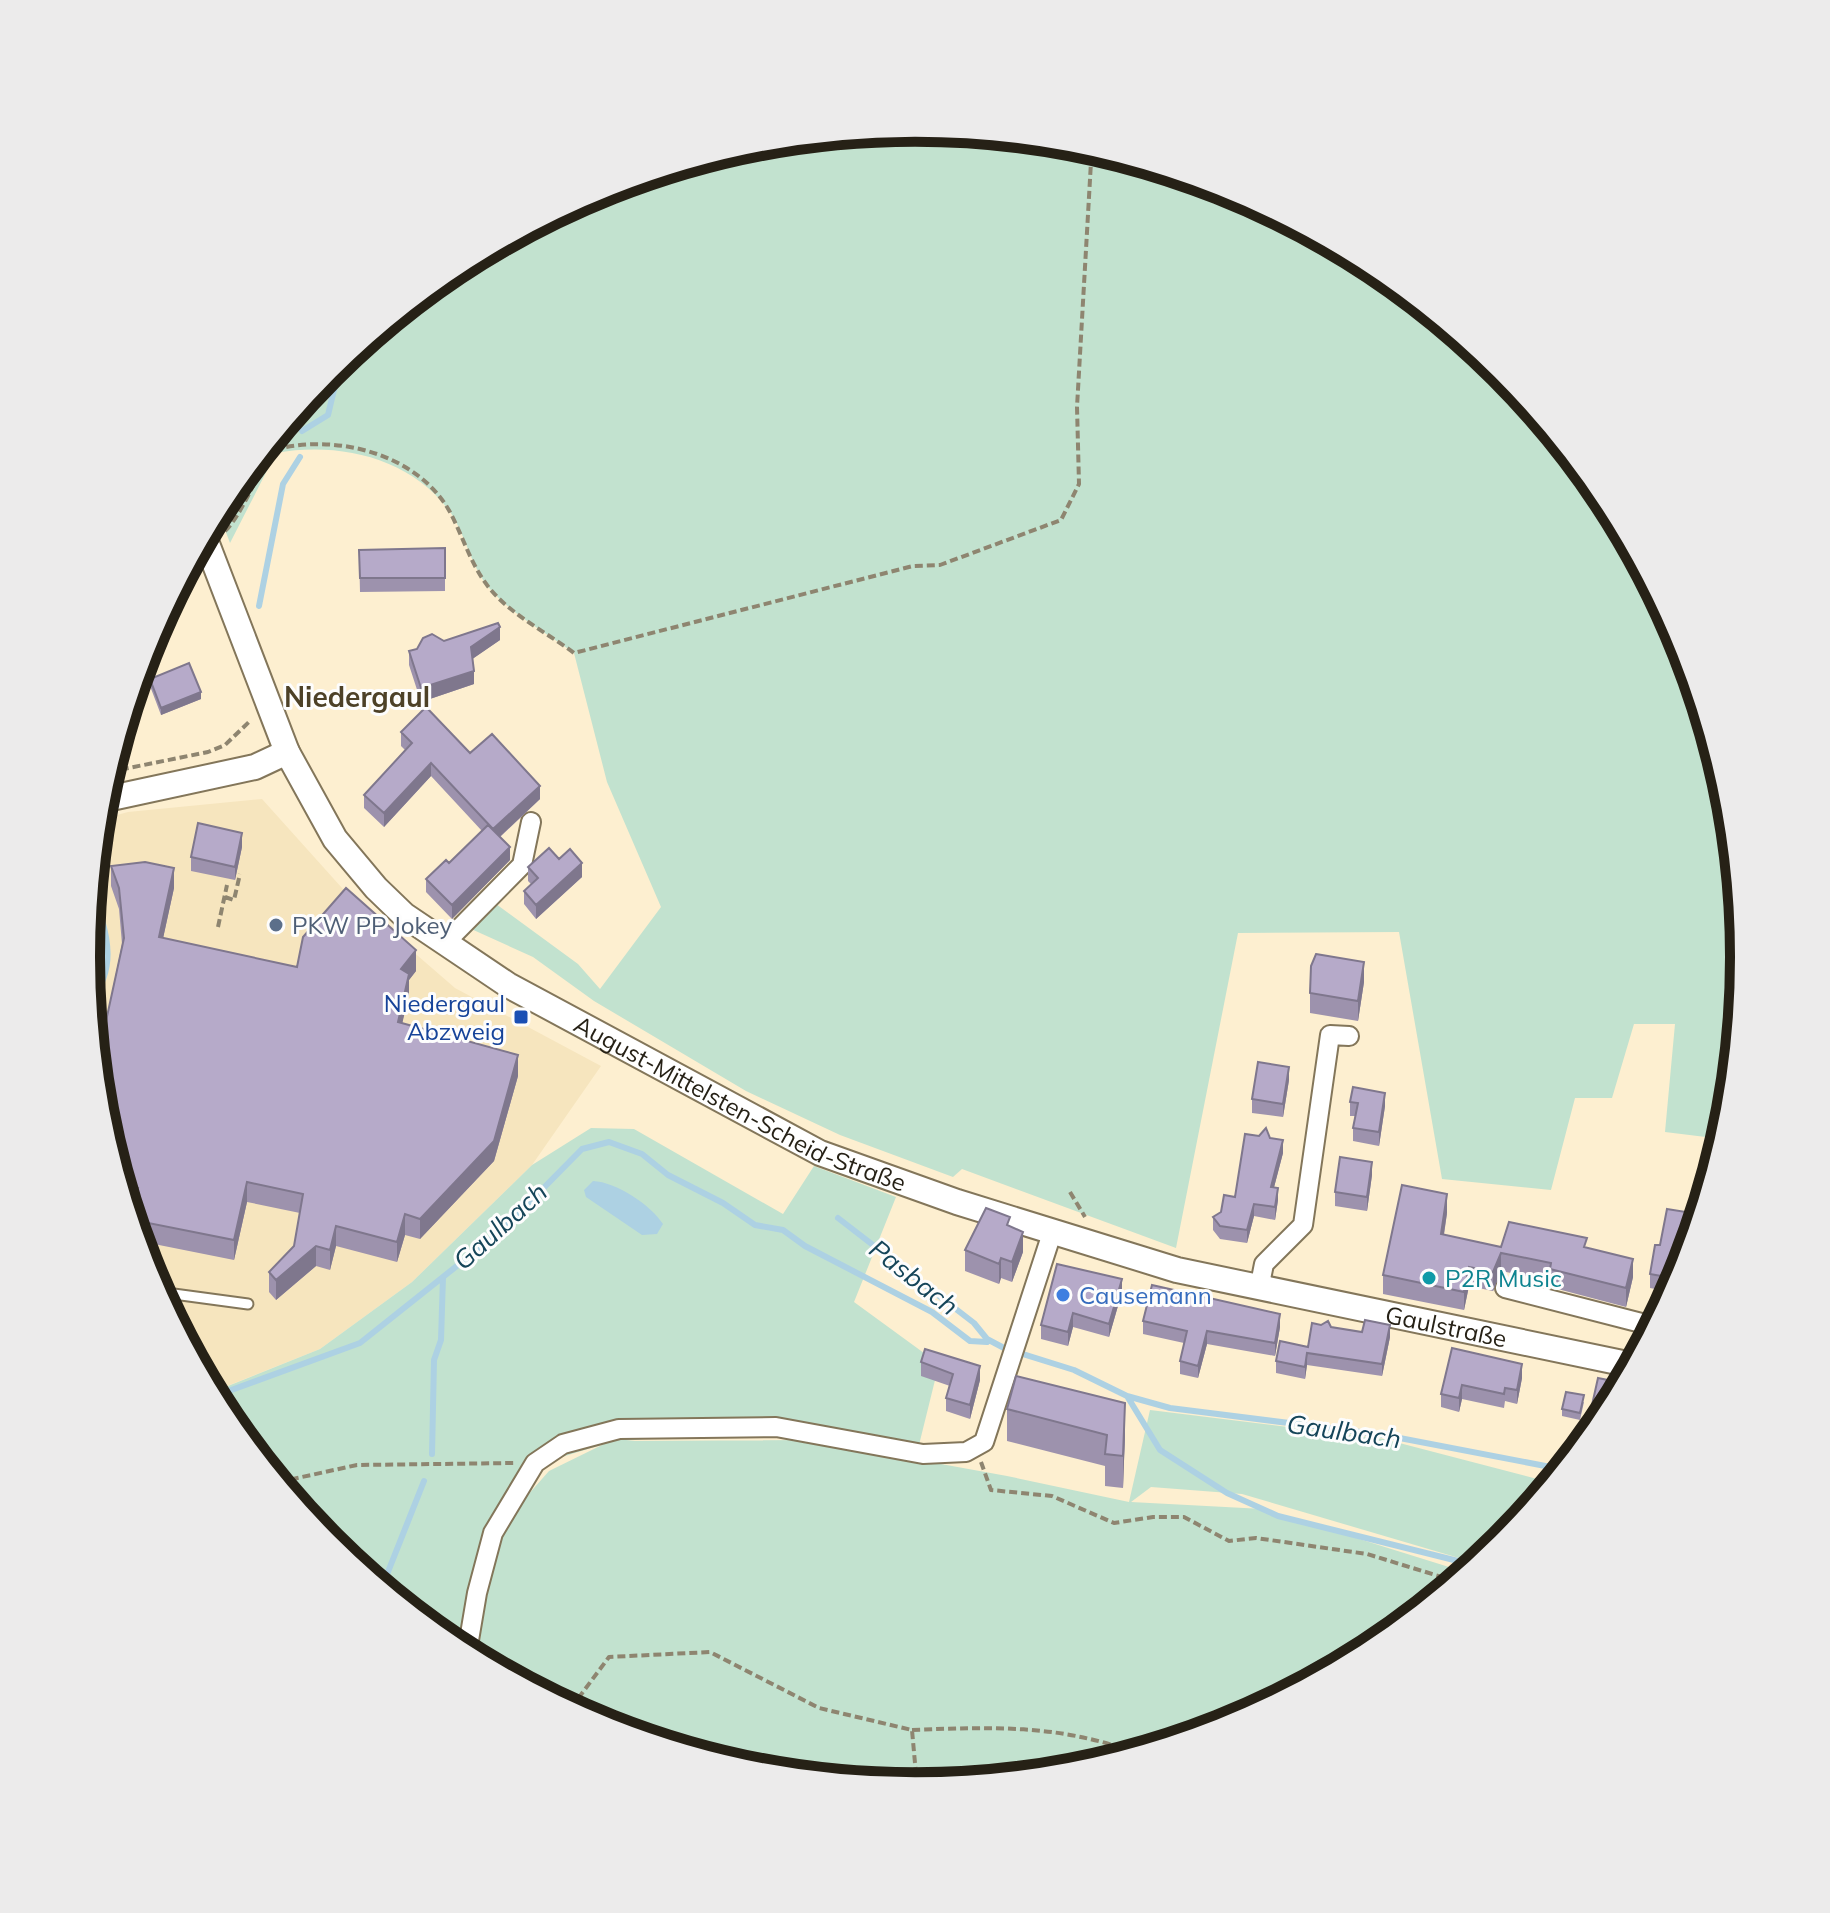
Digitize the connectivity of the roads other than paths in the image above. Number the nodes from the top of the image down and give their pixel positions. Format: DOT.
graph roads {
  1 [pos="209,548"];
  2 [pos="287,752"];
  3 [pos="116,797"];
  4 [pos="531,822"];
  5 [pos="444,944"];
  6 [pos="1349,1036"];
  7 [pos="1052,1233"];
  8 [pos="1505,1288"];
  9 [pos="1259,1289"];
  10 [pos="174,1294"];
  11 [pos="248,1304"];
  12 [pos="1643,1323"];
  13 [pos="1622,1363"];
  14 [pos="469,1639"];
  1 -- 2 [label="main road, August-Mittelsten-Scheid-Straße"];
  2 -- 3 [label="main road"];
  2 -- 5 [label="main road, August-Mittelsten-Scheid-Straße"];
  4 -- 5 [label="street"];
  5 -- 7 [label="main road, August-Mittelsten-Scheid-Straße"];
  6 -- 9 [label="street"];
  7 -- 9 [label="main road, Gaulstraße"];
  7 -- 14 [label="street"];
  8 -- 12 [label="street, Gaulstraße"];
  9 -- 13 [label="main road, Gaulstraße"];
  10 -- 11 [label="lane"];
}
